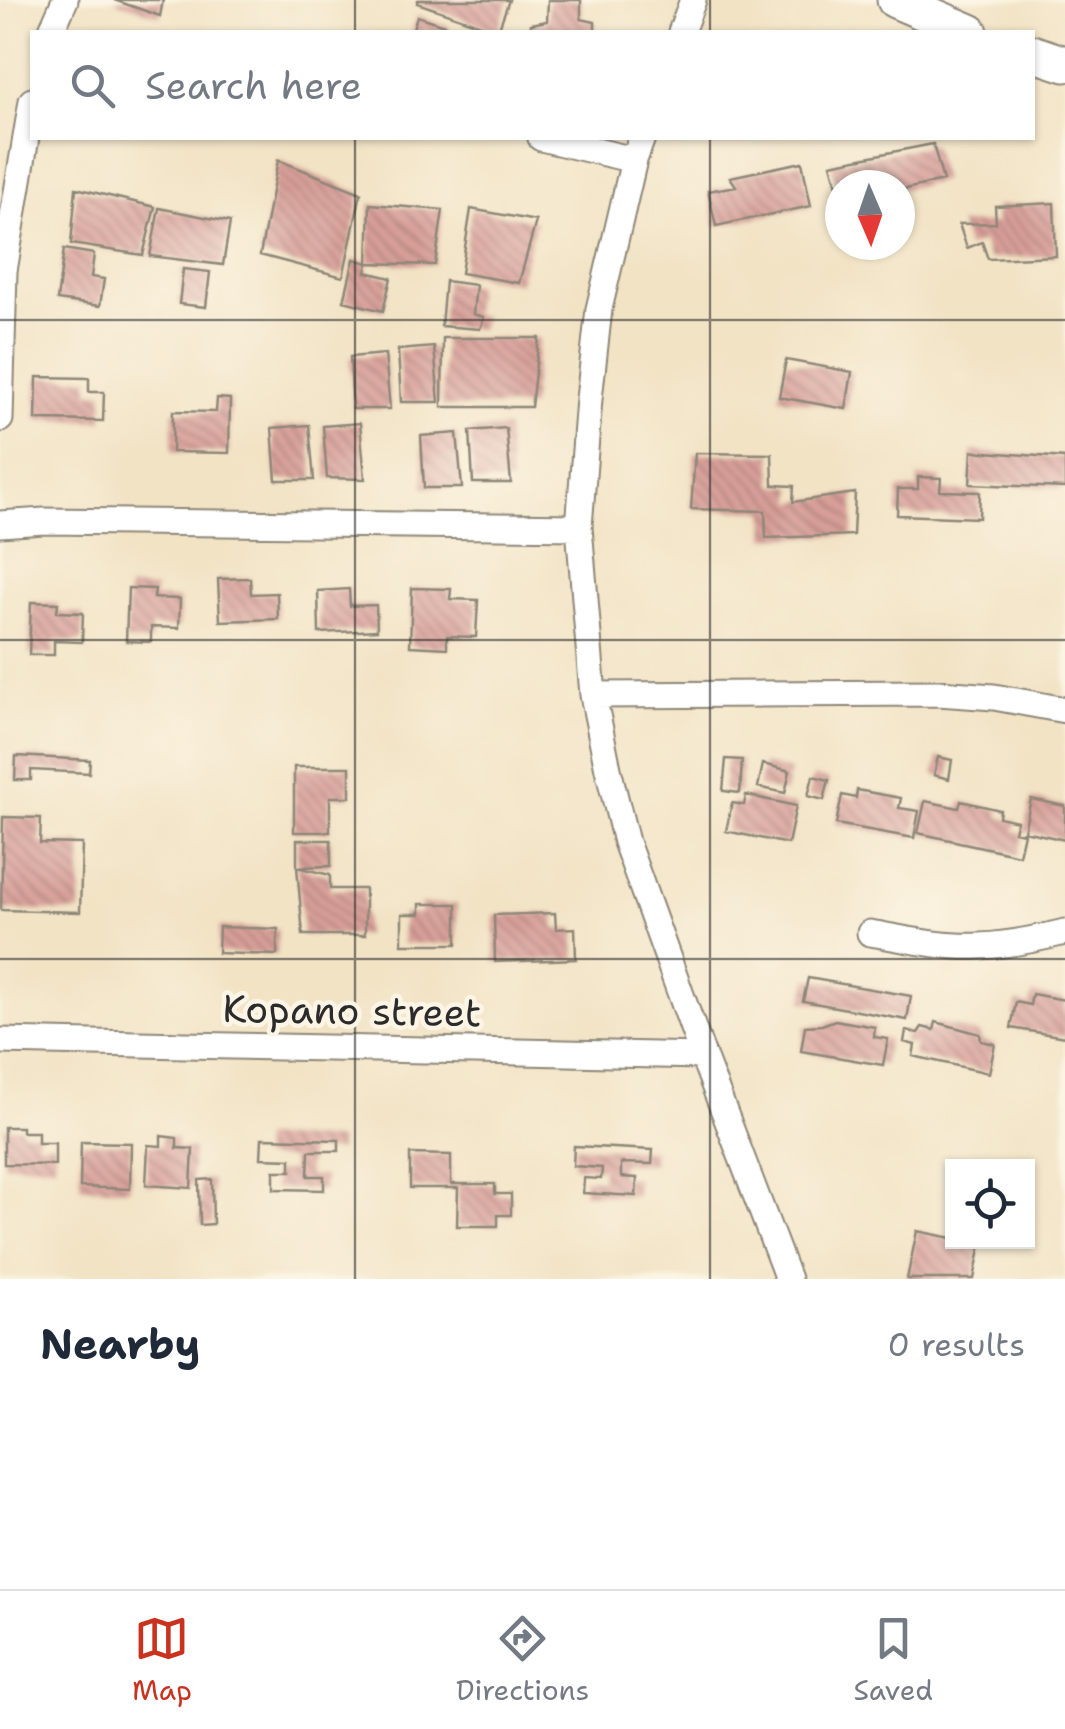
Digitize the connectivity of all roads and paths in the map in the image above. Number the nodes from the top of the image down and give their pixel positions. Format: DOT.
graph roads {
  1 [pos="64,0"];
  2 [pos="693,0"];
  3 [pos="895,0"];
  4 [pos="52,30"];
  5 [pos="682,30"];
  6 [pos="965,30"];
  7 [pos="1035,54"];
  8 [pos="1065,64"];
  9 [pos="30,113"];
  10 [pos="558,140"];
  11 [pos="638,149"];
  12 [pos="0,419"];
  13 [pos="0,524"];
  14 [pos="579,527"];
  15 [pos="593,695"];
  16 [pos="1065,710"];
  17 [pos="1065,932"];
  18 [pos="870,933"];
  19 [pos="0,1041"];
  20 [pos="703,1056"];
  21 [pos="788,1279"];
  1 -- 4 [label="street"];
  2 -- 5 [label="street"];
  3 -- 6 [label="street"];
  7 -- 8 [label="street"];
  9 -- 12 [label="street"];
  10 -- 11 [label="street"];
  11 -- 14 [label="street"];
  13 -- 14 [label="street"];
  14 -- 15 [label="street"];
  15 -- 16 [label="street"];
  15 -- 20 [label="street"];
  17 -- 18 [label="street"];
  19 -- 20 [label="street, Kopano street"];
  20 -- 21 [label="street"];
}
